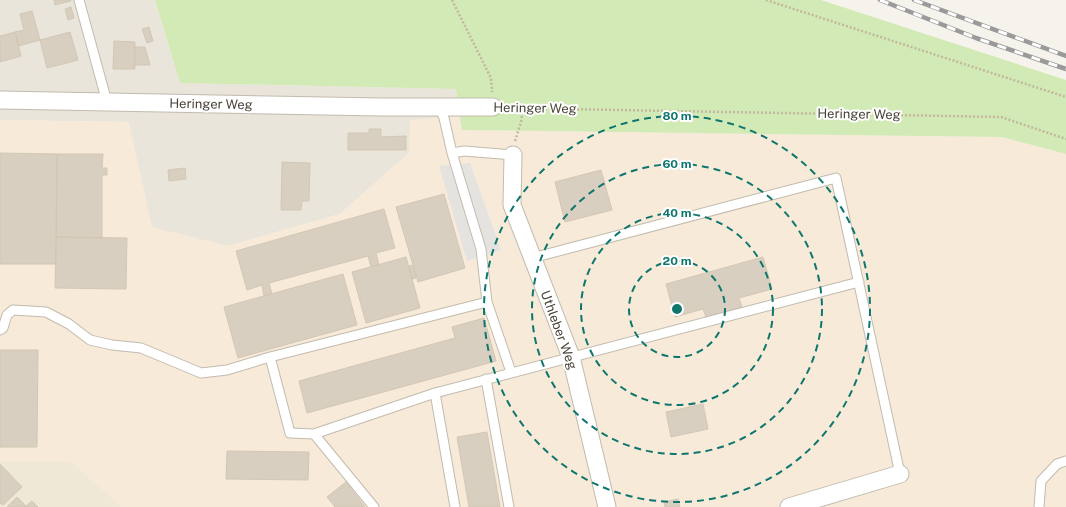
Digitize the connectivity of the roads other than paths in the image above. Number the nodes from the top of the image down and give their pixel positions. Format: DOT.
graph roads {
  1 [pos="79,0"];
  2 [pos="0,100"];
  3 [pos="107,102"];
  4 [pos="439,107"];
  5 [pos="493,107"];
  6 [pos="452,153"];
  7 [pos="513,155"];
  8 [pos="532,258"];
  9 [pos="859,282"];
  10 [pos="487,302"];
  11 [pos="0,330"];
  12 [pos="270,357"];
  13 [pos="571,357"];
  14 [pos="511,372"];
  15 [pos="486,379"];
  16 [pos="435,392"];
  17 [pos="314,434"];
  18 [pos="1066,461"];
  19 [pos="900,474"];
  20 [pos="374,507"];
  21 [pos="455,507"];
  22 [pos="509,507"];
  23 [pos="607,507"];
  24 [pos="790,507"];
  25 [pos="1039,507"];
  1 -- 3 [label="lane"];
  2 -- 3 [label="street, Heringer Weg"];
  3 -- 4 [label="street, Heringer Weg"];
  4 -- 5 [label="street, Heringer Weg"];
  4 -- 6 [label="lane"];
  6 -- 7 [label="lane"];
  6 -- 10 [label="lane"];
  7 -- 8 [label="street, Uthleber Weg"];
  8 -- 9 [label="lane"];
  8 -- 13 [label="street, Uthleber Weg"];
  9 -- 13 [label="lane"];
  9 -- 19 [label="lane"];
  10 -- 12 [label="lane"];
  10 -- 14 [label="lane"];
  11 -- 12 [label="lane"];
  12 -- 17 [label="lane"];
  13 -- 14 [label="lane"];
  13 -- 23 [label="street, Uthleber Weg"];
  14 -- 15 [label="lane"];
  15 -- 16 [label="lane"];
  15 -- 22 [label="lane"];
  16 -- 17 [label="lane"];
  16 -- 21 [label="lane"];
  17 -- 20 [label="lane"];
  18 -- 25 [label="lane"];
  19 -- 24 [label="street"];
}
